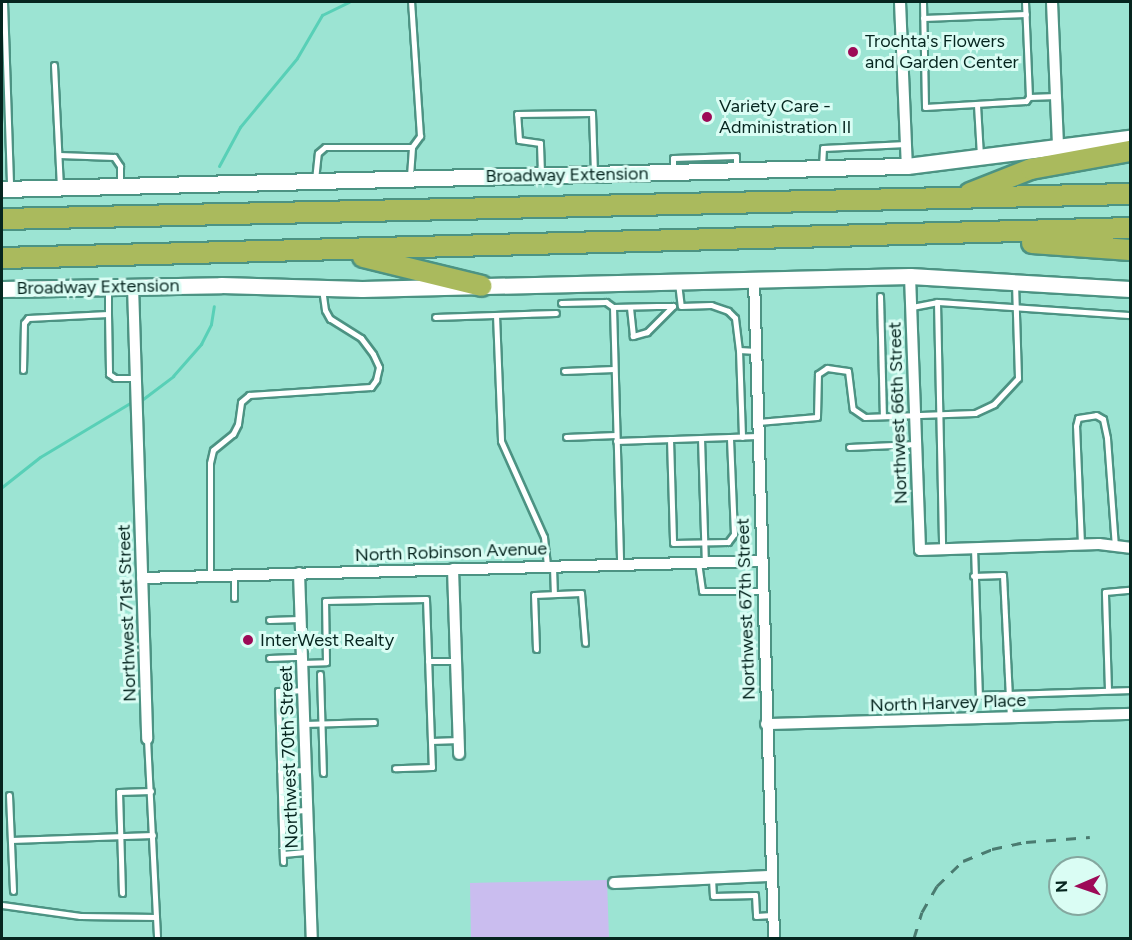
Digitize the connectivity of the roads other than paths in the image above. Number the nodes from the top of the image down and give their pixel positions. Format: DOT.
graph roads {
  1 [pos="4,2"];
  2 [pos="411,2"];
  3 [pos="900,2"];
  4 [pos="923,2"];
  5 [pos="1025,2"];
  6 [pos="1052,2"];
  7 [pos="1026,14"];
  8 [pos="922,18"];
  9 [pos="54,65"];
  10 [pos="1056,96"];
  11 [pos="1029,97"];
  12 [pos="976,105"];
  13 [pos="1131,138"];
  14 [pos="906,144"];
  15 [pos="1059,145"];
  16 [pos="412,147"];
  17 [pos="1131,151"];
  18 [pos="58,155"];
  19 [pos="980,158"];
  20 [pos="907,166"];
  21 [pos="822,169"];
  22 [pos="594,174"];
  23 [pos="541,176"];
  24 [pos="410,179"];
  25 [pos="315,181"];
  26 [pos="120,186"];
  27 [pos="60,188"];
  28 [pos="6,189"];
  29 [pos="1131,194"];
  30 [pos="956,199"];
  31 [pos="2,219"];
  32 [pos="1131,228"];
  33 [pos="931,237"];
  34 [pos="1131,250"];
  35 [pos="337,251"];
  36 [pos="2,258"];
  37 [pos="910,276"];
  38 [pos="753,279"];
  39 [pos="1015,280"];
  40 [pos="678,281"];
  41 [pos="133,286"];
  42 [pos="482,286"];
  43 [pos="108,287"];
  44 [pos="322,288"];
  45 [pos="2,289"];
  46 [pos="1131,289"];
  47 [pos="880,296"];
  48 [pos="937,302"];
  49 [pos="561,303"];
  50 [pos="1013,305"];
  51 [pos="673,306"];
  52 [pos="681,306"];
  53 [pos="612,307"];
  54 [pos="630,307"];
  55 [pos="911,308"];
  56 [pos="108,314"];
  57 [pos="556,314"];
  58 [pos="496,315"];
  59 [pos="1131,315"];
  60 [pos="435,317"];
  61 [pos="739,350"];
  62 [pos="756,351"];
  63 [pos="614,369"];
  64 [pos="23,370"];
  65 [pos="564,371"];
  66 [pos="136,378"];
  67 [pos="915,413"];
  68 [pos="940,413"];
  69 [pos="883,416"];
  70 [pos="758,422"];
  71 [pos="758,436"];
  72 [pos="566,437"];
  73 [pos="730,437"];
  74 [pos="742,437"];
  75 [pos="616,438"];
  76 [pos="701,438"];
  77 [pos="670,439"];
  78 [pos="916,444"];
  79 [pos="849,447"];
  80 [pos="704,542"];
  81 [pos="1081,544"];
  82 [pos="1115,546"];
  83 [pos="974,548"];
  84 [pos="1131,548"];
  85 [pos="942,549"];
  86 [pos="761,561"];
  87 [pos="701,562"];
  88 [pos="620,564"];
  89 [pos="550,566"];
  90 [pos="453,569"];
  91 [pos="299,573"];
  92 [pos="234,575"];
  93 [pos="210,576"];
  94 [pos="974,576"];
  95 [pos="142,578"];
  96 [pos="1131,590"];
  97 [pos="762,591"];
  98 [pos="554,594"];
  99 [pos="234,598"];
  100 [pos="300,619"];
  101 [pos="269,620"];
  102 [pos="585,643"];
  103 [pos="536,649"];
  104 [pos="269,658"];
  105 [pos="302,660"];
  106 [pos="456,661"];
  107 [pos="428,662"];
  108 [pos="320,674"];
  109 [pos="303,690"];
  110 [pos="1108,690"];
  111 [pos="1131,690"];
  112 [pos="1009,694"];
  113 [pos="1131,714"];
  114 [pos="1010,718"];
  115 [pos="374,722"];
  116 [pos="322,723"];
  117 [pos="304,724"];
  118 [pos="766,724"];
  119 [pos="147,739"];
  120 [pos="459,740"];
  121 [pos="431,741"];
  122 [pos="459,754"];
  123 [pos="395,768"];
  124 [pos="306,770"];
  125 [pos="280,771"];
  126 [pos="323,772"];
  127 [pos="151,791"];
  128 [pos="9,795"];
  129 [pos="307,810"];
  130 [pos="282,812"];
  131 [pos="153,835"];
  132 [pos="121,837"];
  133 [pos="11,840"];
  134 [pos="309,852"];
  135 [pos="283,854"];
  136 [pos="283,862"];
  137 [pos="769,876"];
  138 [pos="712,878"];
  139 [pos="614,883"];
  140 [pos="13,891"];
  141 [pos="122,893"];
  142 [pos="2,905"];
  143 [pos="772,915"];
  144 [pos="156,917"];
  145 [pos="157,939"];
  146 [pos="312,939"];
  147 [pos="774,939"];
  1 -- 28 [label="lane"];
  2 -- 16 [label="lane"];
  3 -- 14 [label="street"];
  4 -- 8 [label="lane"];
  5 -- 7 [label="lane"];
  6 -- 10 [label="street"];
  7 -- 8 [label="lane"];
  7 -- 11 [label="lane"];
  8 -- 12 [label="lane"];
  9 -- 18 [label="lane"];
  10 -- 11 [label="lane"];
  10 -- 15 [label="street"];
  11 -- 12 [label="lane"];
  12 -- 19 [label="lane"];
  13 -- 15 [label="main road, Broadway Extension"];
  14 -- 20 [label="street"];
  14 -- 21 [label="lane"];
  15 -- 19 [label="main road, Broadway Extension"];
  16 -- 24 [label="lane"];
  16 -- 25 [label="lane"];
  17 -- 30 [label="highway"];
  18 -- 26 [label="lane"];
  18 -- 27 [label="lane"];
  19 -- 20 [label="main road, Broadway Extension"];
  20 -- 21 [label="main road, Broadway Extension"];
  21 -- 22 [label="main road, Broadway Extension"];
  22 -- 23 [label="main road, Broadway Extension"];
  22 -- 23 [label="lane"];
  23 -- 24 [label="main road, Broadway Extension"];
  24 -- 25 [label="main road, Broadway Extension"];
  25 -- 26 [label="main road, Broadway Extension"];
  26 -- 27 [label="main road, Broadway Extension"];
  27 -- 28 [label="main road, Broadway Extension"];
  29 -- 30 [label="highway, Broadway Extension"];
  30 -- 31 [label="highway, Broadway Extension"];
  32 -- 33 [label="highway, Broadway Extension"];
  33 -- 34 [label="highway"];
  33 -- 35 [label="highway, Broadway Extension"];
  35 -- 36 [label="highway, Broadway Extension"];
  35 -- 42 [label="highway"];
  37 -- 38 [label="main road, Broadway Extension"];
  37 -- 39 [label="main road, Broadway Extension"];
  37 -- 55 [label="street, Northwest 66th Street"];
  38 -- 40 [label="main road, Broadway Extension"];
  38 -- 62 [label="street, Northwest 67th Street"];
  39 -- 46 [label="main road, Broadway Extension"];
  39 -- 50 [label="lane"];
  40 -- 42 [label="main road, Broadway Extension"];
  40 -- 52 [label="lane"];
  41 -- 43 [label="main road, Broadway Extension"];
  41 -- 44 [label="main road, Broadway Extension"];
  41 -- 66 [label="street, Northwest 71st Street"];
  42 -- 44 [label="main road, Broadway Extension"];
  43 -- 45 [label="main road, Broadway Extension"];
  43 -- 56 [label="lane"];
  44 -- 93 [label="lane"];
  47 -- 69 [label="lane"];
  48 -- 50 [label="lane"];
  48 -- 55 [label="lane"];
  48 -- 68 [label="lane"];
  49 -- 53 [label="lane"];
  50 -- 59 [label="lane"];
  50 -- 68 [label="lane"];
  51 -- 52 [label="lane"];
  51 -- 54 [label="lane"];
  51 -- 54 [label="lane"];
  52 -- 61 [label="lane"];
  53 -- 54 [label="lane"];
  53 -- 63 [label="lane"];
  55 -- 67 [label="street, Northwest 66th Street"];
  56 -- 64 [label="lane"];
  56 -- 66 [label="lane"];
  57 -- 58 [label="lane"];
  58 -- 60 [label="lane"];
  58 -- 89 [label="lane"];
  61 -- 62 [label="lane"];
  61 -- 74 [label="lane"];
  62 -- 70 [label="street, Northwest 67th Street"];
  63 -- 65 [label="lane"];
  63 -- 75 [label="lane"];
  66 -- 95 [label="street, Northwest 71st Street"];
  67 -- 68 [label="lane"];
  67 -- 69 [label="lane"];
  67 -- 78 [label="street, Northwest 66th Street"];
  68 -- 85 [label="lane"];
  69 -- 70 [label="lane"];
  70 -- 71 [label="street, Northwest 67th Street"];
  71 -- 74 [label="lane"];
  71 -- 86 [label="street, Northwest 67th Street"];
  72 -- 75 [label="lane"];
  73 -- 74 [label="lane"];
  73 -- 76 [label="lane"];
  73 -- 80 [label="lane"];
  75 -- 77 [label="lane"];
  75 -- 88 [label="lane"];
  76 -- 77 [label="lane"];
  76 -- 80 [label="lane"];
  77 -- 80 [label="lane"];
  78 -- 79 [label="lane"];
  78 -- 85 [label="street, Northwest 66th Street"];
  80 -- 87 [label="lane"];
  81 -- 82 [label="street"];
  81 -- 82 [label="lane"];
  81 -- 83 [label="street"];
  82 -- 84 [label="street"];
  83 -- 85 [label="street"];
  83 -- 94 [label="lane"];
  86 -- 87 [label="street, North Robinson Avenue"];
  86 -- 97 [label="street, Northwest 67th Street"];
  87 -- 88 [label="street, North Robinson Avenue"];
  87 -- 97 [label="lane"];
  88 -- 89 [label="street, North Robinson Avenue"];
  89 -- 90 [label="street, North Robinson Avenue"];
  89 -- 98 [label="lane"];
  90 -- 91 [label="street, North Robinson Avenue"];
  90 -- 106 [label="street"];
  91 -- 92 [label="street, North Robinson Avenue"];
  91 -- 100 [label="street, Northwest 70th Street"];
  92 -- 93 [label="street, North Robinson Avenue"];
  92 -- 99 [label="lane"];
  93 -- 95 [label="street, North Robinson Avenue"];
  94 -- 112 [label="lane"];
  94 -- 112 [label="lane"];
  95 -- 119 [label="street, Northwest 71st Street"];
  96 -- 110 [label="lane"];
  97 -- 118 [label="street, Northwest 67th Street"];
  98 -- 102 [label="lane"];
  98 -- 103 [label="lane"];
  100 -- 101 [label="lane"];
  100 -- 105 [label="street, Northwest 70th Street"];
  104 -- 105 [label="lane"];
  105 -- 107 [label="lane"];
  105 -- 109 [label="street, Northwest 70th Street"];
  106 -- 107 [label="lane"];
  106 -- 120 [label="street"];
  107 -- 121 [label="lane"];
  108 -- 116 [label="lane"];
  109 -- 117 [label="street, Northwest 70th Street"];
  109 -- 125 [label="lane"];
  110 -- 111 [label="lane"];
  110 -- 112 [label="lane"];
  112 -- 114 [label="lane"];
  113 -- 114 [label="street, North Harvey Place"];
  114 -- 118 [label="street, North Harvey Place"];
  115 -- 116 [label="lane"];
  116 -- 117 [label="lane"];
  116 -- 126 [label="lane"];
  117 -- 124 [label="street, Northwest 70th Street"];
  118 -- 137 [label="street, Northwest 67th Street"];
  119 -- 127 [label="lane, Northwest 71st Street"];
  120 -- 121 [label="lane"];
  120 -- 122 [label="street"];
  121 -- 123 [label="lane"];
  124 -- 125 [label="lane"];
  124 -- 129 [label="street, Northwest 70th Street"];
  125 -- 130 [label="lane"];
  127 -- 131 [label="lane, Northwest 71st Street"];
  127 -- 132 [label="lane"];
  128 -- 133 [label="lane"];
  129 -- 130 [label="lane"];
  129 -- 134 [label="street, Northwest 70th Street"];
  130 -- 135 [label="lane"];
  131 -- 132 [label="lane"];
  131 -- 144 [label="lane, Northwest 71st Street"];
  132 -- 133 [label="lane"];
  132 -- 141 [label="lane"];
  133 -- 140 [label="lane"];
  134 -- 135 [label="lane"];
  134 -- 146 [label="street, Northwest 70th Street"];
  135 -- 136 [label="lane"];
  137 -- 138 [label="street"];
  137 -- 143 [label="street, Northwest 67th Street"];
  138 -- 139 [label="street"];
  138 -- 143 [label="lane"];
  142 -- 144 [label="lane"];
  143 -- 147 [label="street, Northwest 67th Street"];
  144 -- 145 [label="lane, Northwest 71st Street"];
}
